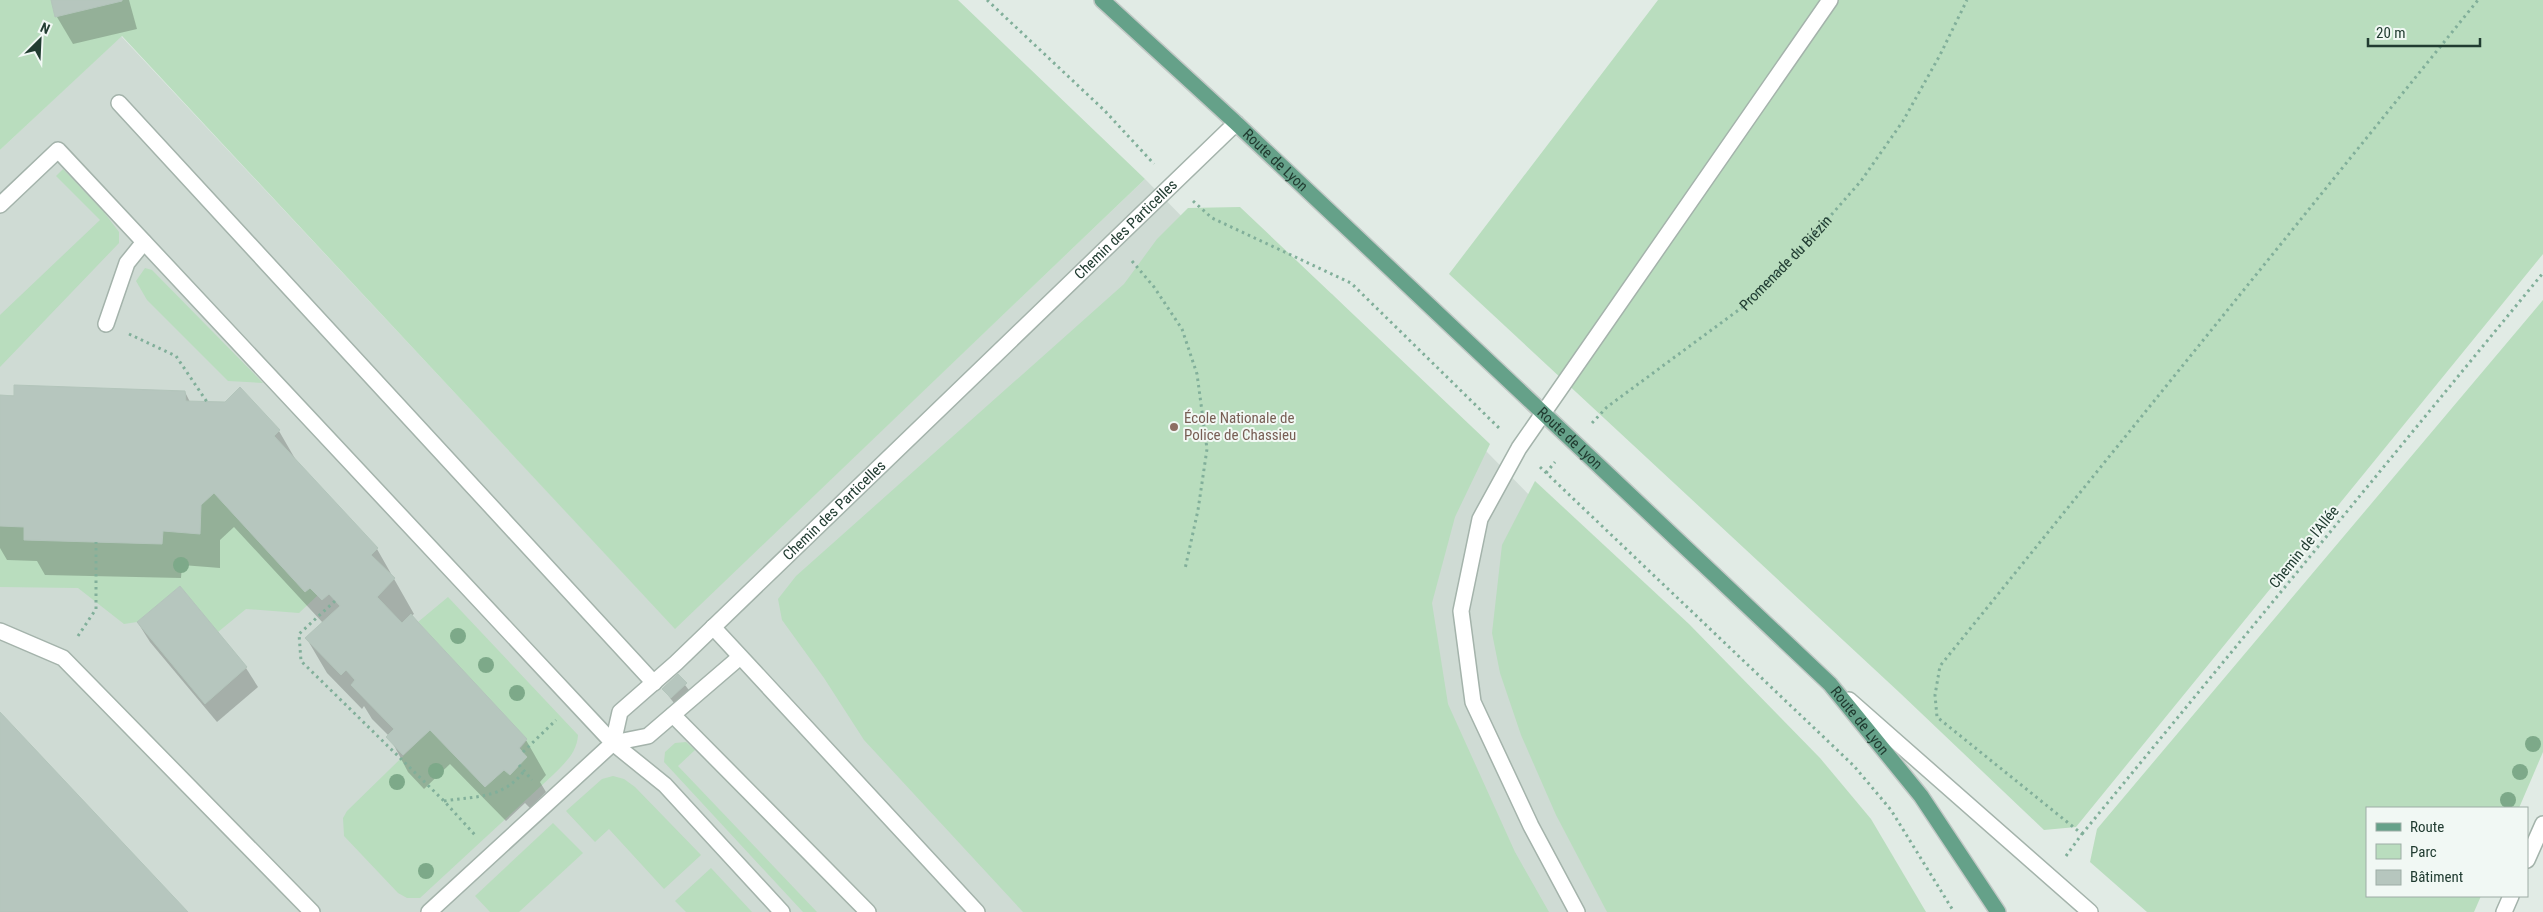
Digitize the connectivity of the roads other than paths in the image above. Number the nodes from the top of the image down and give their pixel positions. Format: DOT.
graph roads {
  1 [pos="1102,0"];
  2 [pos="1830,0"];
  3 [pos="119,103"];
  4 [pos="1236,123"];
  5 [pos="0,205"];
  6 [pos="144,242"];
  7 [pos="106,324"];
  8 [pos="1545,414"];
  9 [pos="713,627"];
  10 [pos="0,631"];
  11 [pos="740,657"];
  12 [pos="654,683"];
  13 [pos="1830,684"];
  14 [pos="673,715"];
  15 [pos="613,743"];
  16 [pos="2543,824"];
  17 [pos="2528,858"];
  18 [pos="2511,897"];
  19 [pos="312,912"];
  20 [pos="429,912"];
  21 [pos="782,912"];
  22 [pos="868,912"];
  23 [pos="977,912"];
  24 [pos="1577,912"];
  25 [pos="1998,912"];
  26 [pos="2090,912"];
  27 [pos="2504,912"];
  1 -- 4 [label="main road, Route de Lyon"];
  2 -- 8 [label="street"];
  3 -- 12 [label="street"];
  4 -- 8 [label="main road, Route de Lyon"];
  4 -- 9 [label="street, Chemin des Particelles"];
  5 -- 6 [label="street"];
  6 -- 7 [label="street"];
  6 -- 15 [label="street"];
  8 -- 13 [label="main road, Route de Lyon"];
  8 -- 24 [label="street"];
  9 -- 11 [label="street"];
  9 -- 12 [label="street, Chemin des Particelles"];
  10 -- 19 [label="street"];
  11 -- 14 [label="street"];
  11 -- 23 [label="street"];
  12 -- 15 [label="street, Chemin des Particelles"];
  13 -- 25 [label="main road, Route de Lyon"];
  13 -- 26 [label="street"];
  14 -- 15 [label="street"];
  14 -- 22 [label="street"];
  15 -- 20 [label="street"];
  15 -- 21 [label="street"];
  16 -- 17 [label="street"];
  18 -- 27 [label="street"];
}
